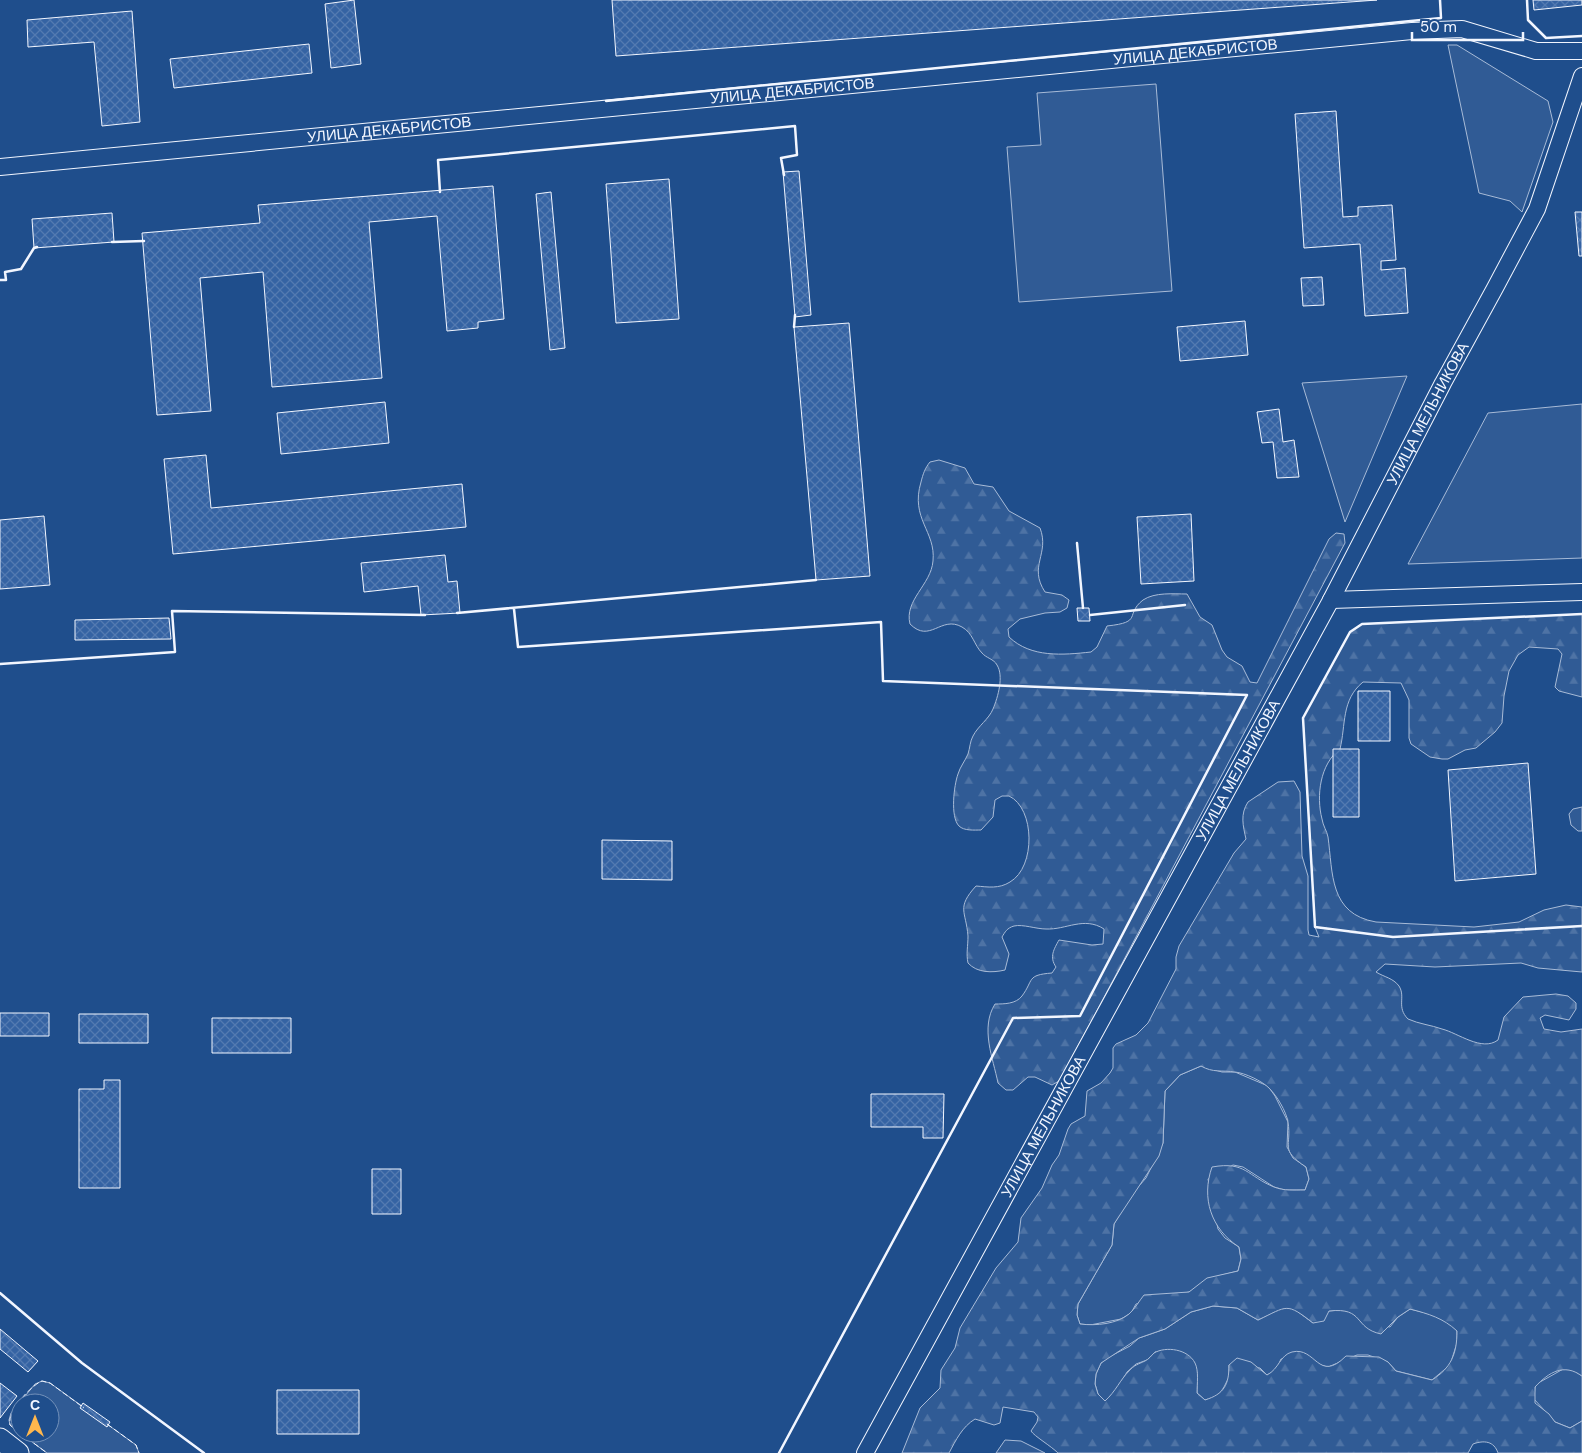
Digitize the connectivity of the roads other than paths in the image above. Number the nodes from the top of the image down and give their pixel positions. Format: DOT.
graph roads {
  1 [pos="1582,51"];
  2 [pos="1582,76"];
  3 [pos="0,167"];
  4 [pos="1582,592"];
  5 [pos="1331,600"];
  6 [pos="0,1439"];
  7 [pos="18,1453"];
  8 [pos="865,1453"];
  1 -- 3 [label="street, УЛИЦА ДЕКАБРИСТОВ"];
  2 -- 5 [label="street, УЛИЦА МЕЛЬНИКОВА"];
  4 -- 5 [label="street"];
  5 -- 8 [label="street, УЛИЦА МЕЛЬНИКОВА"];
  6 -- 7 [label="main road"];
}
